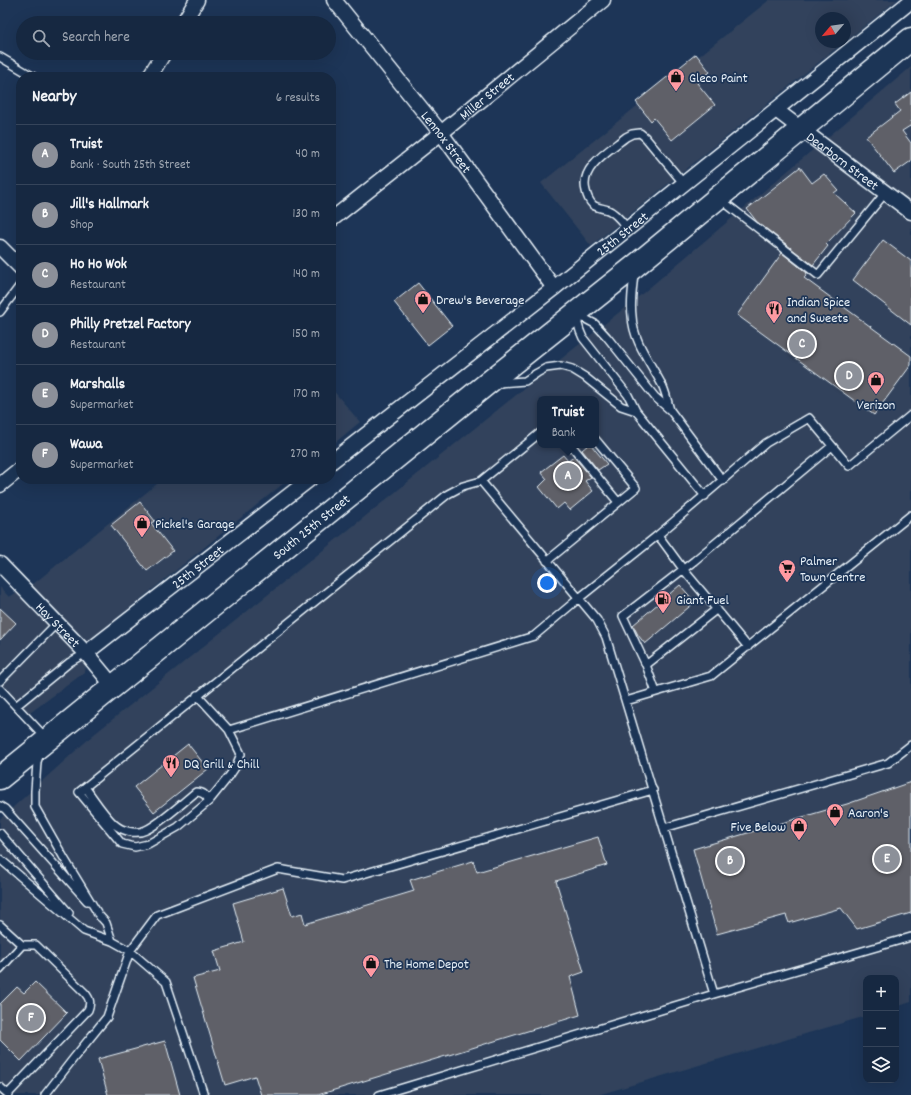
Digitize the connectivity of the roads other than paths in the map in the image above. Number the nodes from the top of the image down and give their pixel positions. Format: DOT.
graph roads {
  1 [pos="197,0"];
  2 [pos="334,0"];
  3 [pos="603,0"];
  4 [pos="911,1"];
  5 [pos="187,16"];
  6 [pos="911,39"];
  7 [pos="0,57"];
  8 [pos="160,60"];
  9 [pos="26,72"];
  10 [pos="152,72"];
  11 [pos="776,110"];
  12 [pos="803,129"];
  13 [pos="441,133"];
  14 [pos="684,184"];
  15 [pos="886,192"];
  16 [pos="719,198"];
  17 [pos="911,212"];
  18 [pos="336,216"];
  19 [pos="628,229"];
  20 [pos="0,247"];
  21 [pos="16,263"];
  22 [pos="635,266"];
  23 [pos="554,288"];
  24 [pos="16,291"];
  25 [pos="0,312"];
  26 [pos="576,315"];
  27 [pos="488,383"];
  28 [pos="670,410"];
  29 [pos="636,411"];
  30 [pos="911,415"];
  31 [pos="537,435"];
  32 [pos="599,444"];
  33 [pos="832,446"];
  34 [pos="573,448"];
  35 [pos="336,458"];
  36 [pos="16,472"];
  37 [pos="481,481"];
  38 [pos="723,481"];
  39 [pos="304,484"];
  40 [pos="0,485"];
  41 [pos="705,496"];
  42 [pos="618,502"];
  43 [pos="911,515"];
  44 [pos="658,535"];
  45 [pos="547,561"];
  46 [pos="0,564"];
  47 [pos="683,569"];
  48 [pos="578,598"];
  49 [pos="717,609"];
  50 [pos="57,623"];
  51 [pos="748,647"];
  52 [pos="86,653"];
  53 [pos="646,665"];
  54 [pos="0,681"];
  55 [pos="114,686"];
  56 [pos="0,689"];
  57 [pos="656,692"];
  58 [pos="197,695"];
  59 [pos="626,701"];
  60 [pos="16,706"];
  61 [pos="229,730"];
  62 [pos="45,742"];
  63 [pos="911,745"];
  64 [pos="0,778"];
  65 [pos="82,790"];
  66 [pos="653,790"];
  67 [pos="209,801"];
  68 [pos="0,806"];
  69 [pos="664,828"];
  70 [pos="0,833"];
  71 [pos="0,859"];
  72 [pos="100,916"];
  73 [pos="0,925"];
  74 [pos="84,931"];
  75 [pos="911,937"];
  76 [pos="112,941"];
  77 [pos="22,945"];
  78 [pos="130,951"];
  79 [pos="0,969"];
  80 [pos="714,994"];
  81 [pos="1,1089"];
  82 [pos="9,1095"];
  83 [pos="45,1095"];
  84 [pos="204,1095"];
  85 [pos="379,1095"];
  1 -- 5 [label="street"];
  2 -- 13 [label="street, Lennox Street"];
  3 -- 13 [label="street, Miller Street"];
  4 -- 11 [label="street, 25th Street"];
  6 -- 12 [label="main road"];
  7 -- 9 [label="lane"];
  8 -- 10 [label="street"];
  11 -- 12 [label="street, Dearborn Street"];
  11 -- 14 [label="street, 25th Street"];
  12 -- 15 [label="street, Dearborn Street"];
  12 -- 16 [label="main road"];
  13 -- 18 [label="street, Miller Street"];
  13 -- 23 [label="street, Lennox Street"];
  14 -- 19 [label="street, 25th Street"];
  14 -- 19 [label="lane"];
  15 -- 16 [label="lane"];
  15 -- 17 [label="street, Dearborn Street"];
  16 -- 22 [label="main road"];
  19 -- 23 [label="street, 25th Street"];
  20 -- 21 [label="street"];
  22 -- 26 [label="main road"];
  22 -- 28 [label="lane"];
  23 -- 35 [label="street, 25th Street"];
  24 -- 25 [label="lane"];
  26 -- 27 [label="main road, South 25th Street"];
  26 -- 28 [label="lane"];
  26 -- 29 [label="lane"];
  27 -- 29 [label="lane"];
  27 -- 55 [label="main road, South 25th Street"];
  28 -- 38 [label="lane"];
  29 -- 41 [label="lane"];
  30 -- 33 [label="lane"];
  31 -- 37 [label="lane"];
  32 -- 42 [label="lane"];
  33 -- 38 [label="lane"];
  33 -- 47 [label="lane"];
  34 -- 42 [label="lane"];
  36 -- 40 [label="street"];
  37 -- 45 [label="lane"];
  37 -- 58 [label="lane"];
  38 -- 41 [label="lane"];
  39 -- 52 [label="street, 25th Street"];
  41 -- 44 [label="lane"];
  42 -- 45 [label="lane"];
  43 -- 51 [label="lane"];
  44 -- 47 [label="lane"];
  44 -- 48 [label="lane"];
  45 -- 48 [label="lane"];
  46 -- 50 [label="street, Hay Street"];
  47 -- 49 [label="lane"];
  47 -- 53 [label="lane"];
  48 -- 59 [label="lane"];
  48 -- 61 [label="lane"];
  49 -- 51 [label="lane"];
  49 -- 53 [label="lane"];
  50 -- 52 [label="street, Hay Street"];
  50 -- 54 [label="lane"];
  51 -- 57 [label="lane"];
  52 -- 55 [label="street, Hay Street"];
  52 -- 60 [label="lane"];
  53 -- 57 [label="lane"];
  55 -- 62 [label="main road, South 25th Street"];
  56 -- 60 [label="lane"];
  57 -- 59 [label="lane"];
  58 -- 61 [label="lane"];
  58 -- 65 [label="lane"];
  59 -- 66 [label="lane"];
  60 -- 62 [label="lane"];
  61 -- 67 [label="lane"];
  62 -- 64 [label="main road, South 25th Street"];
  62 -- 72 [label="lane"];
  63 -- 69 [label="lane"];
  65 -- 67 [label="lane"];
  65 -- 67 [label="lane"];
  66 -- 69 [label="lane"];
  66 -- 78 [label="lane"];
  68 -- 72 [label="lane"];
  69 -- 80 [label="lane"];
  70 -- 74 [label="lane"];
  71 -- 74 [label="lane"];
  72 -- 76 [label="lane"];
  73 -- 77 [label="lane"];
  74 -- 76 [label="lane"];
  75 -- 80 [label="lane"];
  76 -- 78 [label="lane"];
  77 -- 79 [label="lane"];
  77 -- 82 [label="lane"];
  78 -- 83 [label="lane"];
  78 -- 84 [label="lane"];
  80 -- 85 [label="lane"];
  81 -- 82 [label="lane"];
}
